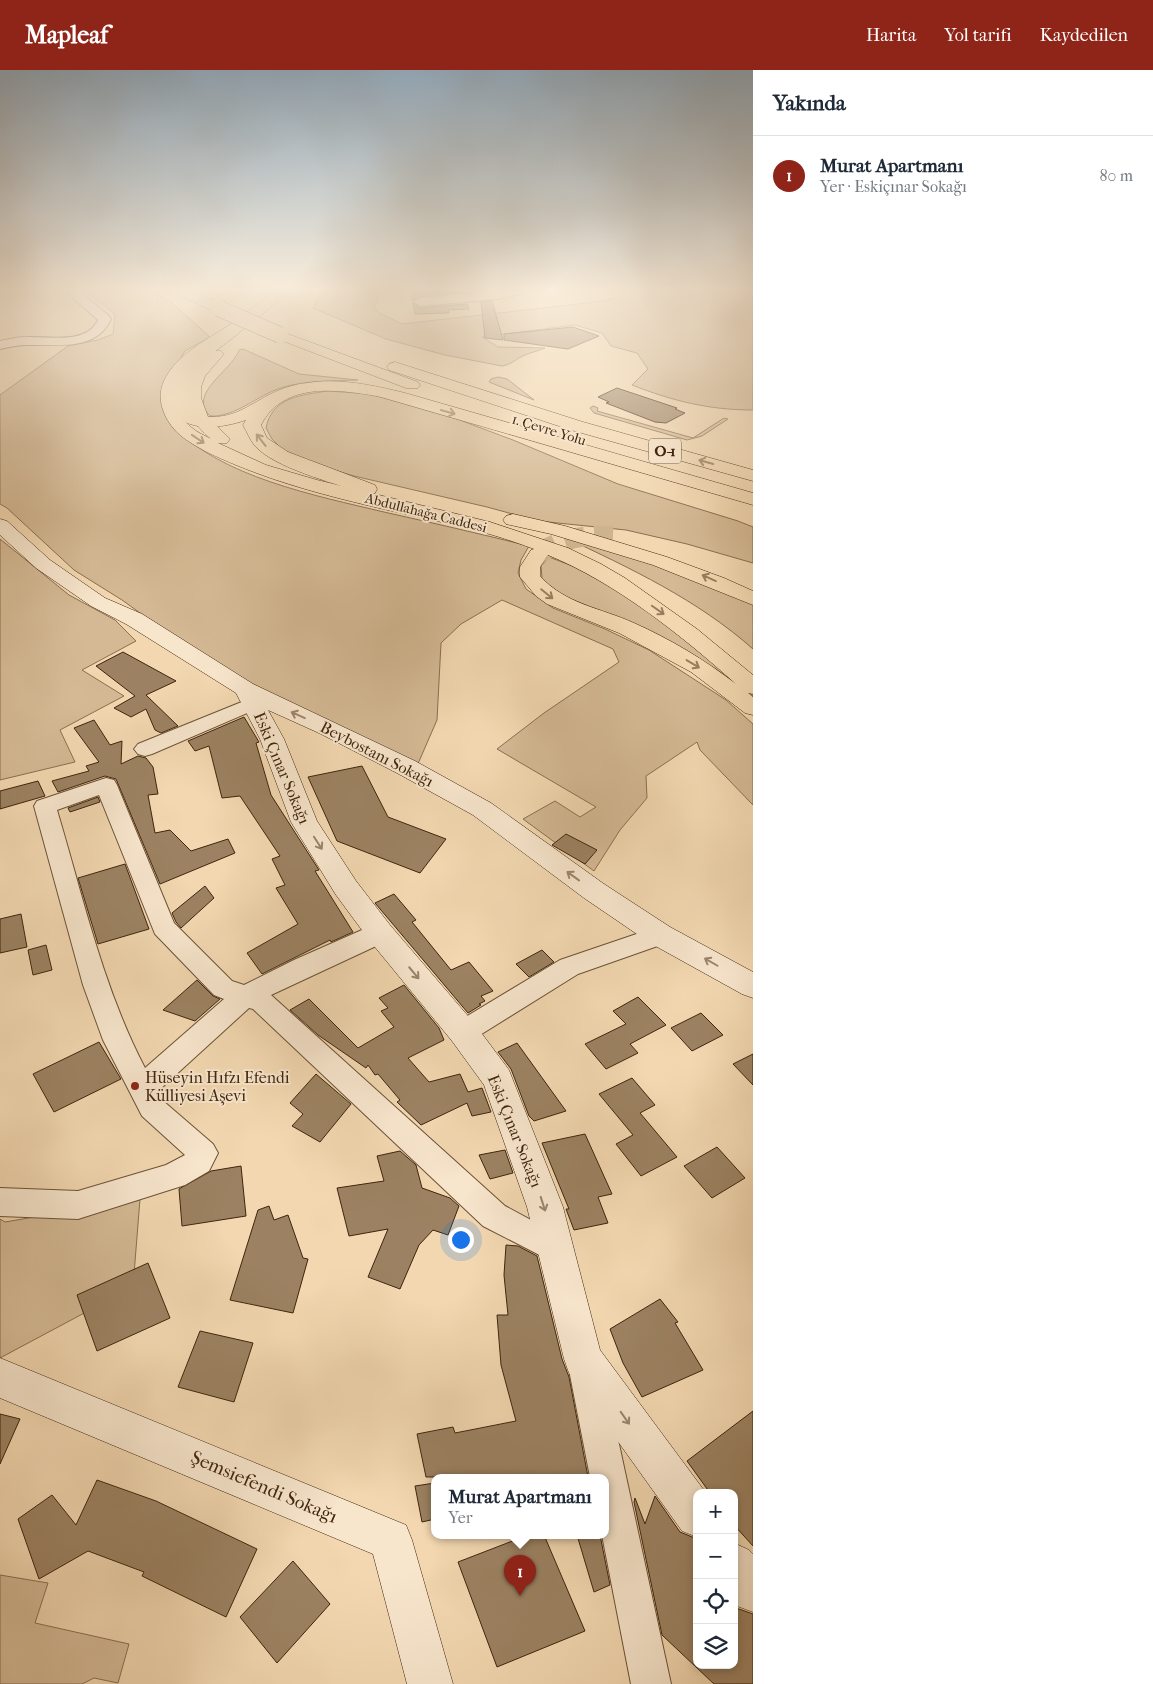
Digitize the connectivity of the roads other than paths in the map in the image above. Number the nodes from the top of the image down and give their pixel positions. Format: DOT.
graph roads {
  1 [pos="183,366"];
  2 [pos="203,366"];
  3 [pos="370,366"];
  4 [pos="391,366"];
  5 [pos="267,402"];
  6 [pos="202,422"];
  7 [pos="753,476"];
  8 [pos="368,489"];
  9 [pos="753,492"];
  10 [pos="753,499"];
  11 [pos="493,516"];
  12 [pos="0,525"];
  13 [pos="613,536"];
  14 [pos="538,554"];
  15 [pos="753,580"];
  16 [pos="753,599"];
  17 [pos="709,626"];
  18 [pos="753,687"];
  19 [pos="250,696"];
  20 [pos="753,708"];
  21 [pos="145,749"];
  22 [pos="380,933"];
  23 [pos="660,935"];
  24 [pos="753,986"];
  25 [pos="246,996"];
  26 [pos="463,1032"];
  27 [pos="142,1088"];
  28 [pos="0,1202"];
  29 [pos="555,1248"];
  30 [pos="583,1359"];
  31 [pos="0,1378"];
  32 [pos="607,1474"];
  33 [pos="609,1483"];
  34 [pos="693,1510"];
  35 [pos="738,1570"];
  36 [pos="753,1590"];
  37 [pos="430,1684"];
  38 [pos="651,1684"];
  1 -- 18 [label="main road, Abdullahağa Caddesi, one-way"];
  2 -- 6 [label="main road"];
  3 -- 9 [label="main road, 1. Çevre Yolu / O-1"];
  7 -- 4 [label="main road, 1. Çevre Yolu / O-1, one-way"];
  5 -- 6 [label="main road"];
  8 -- 5 [label="main road, one-way"];
  5 -- 10 [label="main road, one-way"];
  6 -- 8 [label="main road"];
  8 -- 11 [label="main road, Abdullahağa Caddesi"];
  16 -- 11 [label="main road, one-way"];
  11 -- 17 [label="main road, Abdullahağa Caddesi"];
  12 -- 19 [label="street, Beybostanı Sokağı"];
  13 -- 15 [label="main road"];
  14 -- 20 [label="main road, one-way"];
  19 -- 21 [label="street"];
  19 -- 22 [label="street, Eski Çınar Sokağı, one-way"];
  23 -- 19 [label="street, Beybostanı Sokağı, one-way"];
  22 -- 25 [label="street"];
  22 -- 26 [label="street, Eski Çınar Sokağı, one-way"];
  24 -- 23 [label="street, Beybostanı Sokağı, one-way"];
  23 -- 26 [label="street"];
  25 -- 27 [label="street"];
  25 -- 27 [label="street"];
  25 -- 29 [label="street"];
  26 -- 29 [label="street, Eski Çınar Sokağı, one-way"];
  27 -- 28 [label="street"];
  29 -- 30 [label="street, Eski Çınar Sokağı"];
  30 -- 32 [label="street"];
  30 -- 34 [label="street, Eski Çınar Sokağı, one-way"];
  31 -- 37 [label="street, Şemsiefendi Sokağı"];
  33 -- 38 [label="street"];
  35 -- 36 [label="street"];
}
